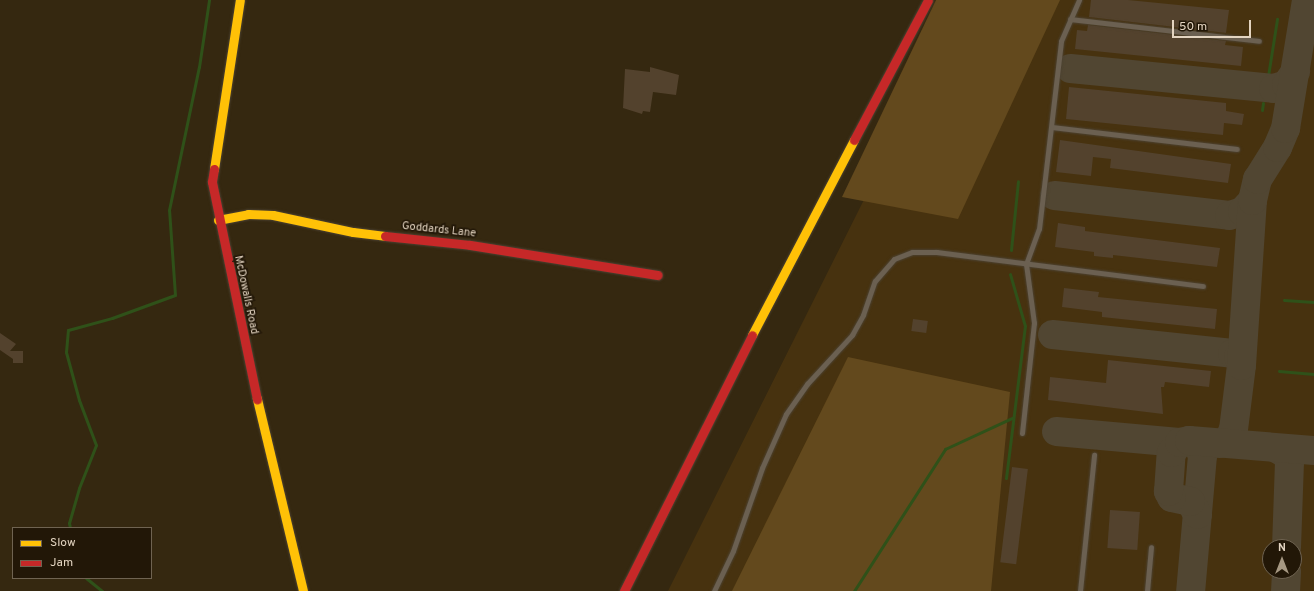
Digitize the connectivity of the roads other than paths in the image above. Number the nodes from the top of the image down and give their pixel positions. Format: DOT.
graph roads {
  1 [pos="240,0"];
  2 [pos="928,0"];
  3 [pos="1079,0"];
  4 [pos="1070,20"];
  5 [pos="1259,41"];
  6 [pos="1052,127"];
  7 [pos="1237,149"];
  8 [pos="218,220"];
  9 [pos="1026,264"];
  10 [pos="658,274"];
  11 [pos="1202,286"];
  12 [pos="1022,433"];
  13 [pos="1094,455"];
  14 [pos="1152,547"];
  15 [pos="303,591"];
  16 [pos="624,591"];
  17 [pos="714,591"];
  18 [pos="1080,591"];
  19 [pos="1147,591"];
  1 -- 8 [label="street, McDowalls Road"];
  2 -- 16 [label="street"];
  3 -- 4 [label="lane"];
  4 -- 5 [label="lane"];
  4 -- 6 [label="lane"];
  6 -- 7 [label="lane"];
  6 -- 9 [label="lane"];
  8 -- 10 [label="street, Goddards Lane"];
  8 -- 15 [label="street, McDowalls Road"];
  9 -- 11 [label="lane"];
  9 -- 12 [label="lane"];
  9 -- 17 [label="lane"];
  13 -- 18 [label="lane"];
  14 -- 19 [label="lane"];
}
